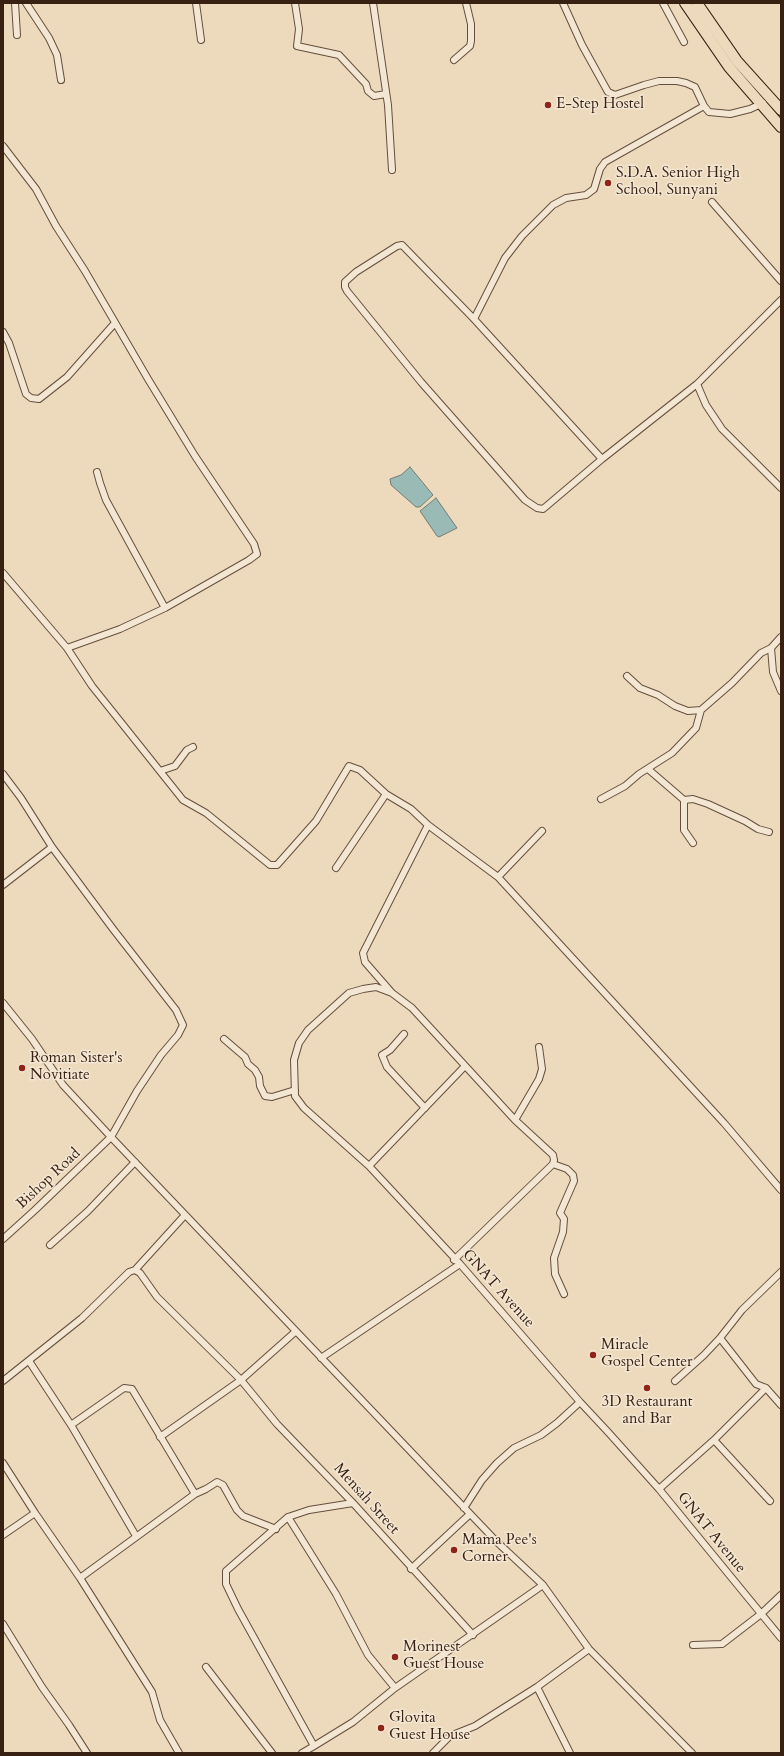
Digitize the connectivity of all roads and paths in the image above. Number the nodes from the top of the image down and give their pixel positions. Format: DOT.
graph roads {
  1 [pos="16,3"];
  2 [pos="26,3"];
  3 [pos="196,3"];
  4 [pos="295,3"];
  5 [pos="373,3"];
  6 [pos="466,3"];
  7 [pos="563,3"];
  8 [pos="664,3"];
  9 [pos="685,3"];
  10 [pos="697,3"];
  11 [pos="17,35"];
  12 [pos="201,40"];
  13 [pos="684,42"];
  14 [pos="454,60"];
  15 [pos="61,80"];
  16 [pos="758,85"];
  17 [pos="751,92"];
  18 [pos="386,94"];
  19 [pos="770,98"];
  20 [pos="761,104"];
  21 [pos="704,106"];
  22 [pos="781,110"];
  23 [pos="781,126"];
  24 [pos="3,146"];
  25 [pos="392,170"];
  26 [pos="712,202"];
  27 [pos="781,281"];
  28 [pos="781,300"];
  29 [pos="474,320"];
  30 [pos="114,324"];
  31 [pos="3,332"];
  32 [pos="697,384"];
  33 [pos="602,459"];
  34 [pos="98,472"];
  35 [pos="781,488"];
  36 [pos="3,573"];
  37 [pos="165,608"];
  38 [pos="781,637"];
  39 [pos="67,648"];
  40 [pos="772,648"];
  41 [pos="627,676"];
  42 [pos="781,691"];
  43 [pos="701,710"];
  44 [pos="192,747"];
  45 [pos="648,769"];
  46 [pos="160,771"];
  47 [pos="3,774"];
  48 [pos="386,794"];
  49 [pos="601,799"];
  50 [pos="684,800"];
  51 [pos="428,825"];
  52 [pos="542,831"];
  53 [pos="769,832"];
  54 [pos="693,843"];
  55 [pos="52,847"];
  56 [pos="336,868"];
  57 [pos="498,877"];
  58 [pos="3,885"];
  59 [pos="392,993"];
  60 [pos="3,1003"];
  61 [pos="404,1034"];
  62 [pos="224,1039"];
  63 [pos="538,1047"];
  64 [pos="465,1066"];
  65 [pos="295,1090"];
  66 [pos="425,1108"];
  67 [pos="515,1120"];
  68 [pos="111,1138"];
  69 [pos="135,1162"];
  70 [pos="553,1164"];
  71 [pos="370,1166"];
  72 [pos="781,1190"];
  73 [pos="185,1215"];
  74 [pos="3,1239"];
  75 [pos="50,1245"];
  76 [pos="454,1260"];
  77 [pos="460,1264"];
  78 [pos="135,1270"];
  79 [pos="781,1272"];
  80 [pos="564,1294"];
  81 [pos="295,1332"];
  82 [pos="720,1338"];
  83 [pos="321,1358"];
  84 [pos="29,1361"];
  85 [pos="241,1380"];
  86 [pos="3,1381"];
  87 [pos="675,1381"];
  88 [pos="766,1388"];
  89 [pos="580,1402"];
  90 [pos="781,1405"];
  91 [pos="71,1425"];
  92 [pos="160,1437"];
  93 [pos="714,1440"];
  94 [pos="3,1464"];
  95 [pos="658,1489"];
  96 [pos="195,1494"];
  97 [pos="770,1501"];
  98 [pos="353,1503"];
  99 [pos="464,1508"];
  100 [pos="35,1513"];
  101 [pos="470,1514"];
  102 [pos="288,1517"];
  103 [pos="276,1529"];
  104 [pos="3,1535"];
  105 [pos="136,1536"];
  106 [pos="411,1569"];
  107 [pos="80,1578"];
  108 [pos="543,1585"];
  109 [pos="781,1595"];
  110 [pos="761,1614"];
  111 [pos="3,1624"];
  112 [pos="473,1635"];
  113 [pos="781,1638"];
  114 [pos="693,1645"];
  115 [pos="589,1649"];
  116 [pos="206,1667"];
  117 [pos="537,1687"];
  118 [pos="395,1688"];
  119 [pos="314,1746"];
  120 [pos="87,1753"];
  121 [pos="179,1753"];
  122 [pos="272,1753"];
  123 [pos="302,1753"];
  124 [pos="433,1753"];
  125 [pos="570,1753"];
  126 [pos="692,1753"];
  1 -- 11 [label="street"];
  2 -- 15 [label="street"];
  3 -- 12 [label="street"];
  4 -- 18 [label="street"];
  5 -- 18 [label="street"];
  6 -- 14 [label="street"];
  7 -- 21 [label="street"];
  8 -- 13 [label="street"];
  9 -- 17 [label="main road"];
  10 -- 16 [label="main road"];
  16 -- 17 [label="main road"];
  16 -- 19 [label="main road"];
  17 -- 20 [label="main road"];
  18 -- 25 [label="street"];
  19 -- 20 [label="street"];
  19 -- 22 [label="main road"];
  20 -- 21 [label="street"];
  20 -- 23 [label="main road"];
  21 -- 29 [label="street"];
  24 -- 30 [label="street"];
  26 -- 27 [label="street"];
  28 -- 32 [label="street"];
  29 -- 33 [label="street"];
  29 -- 33 [label="street"];
  30 -- 31 [label="street"];
  30 -- 37 [label="street"];
  32 -- 33 [label="street"];
  32 -- 35 [label="street"];
  34 -- 37 [label="street"];
  36 -- 39 [label="street"];
  37 -- 39 [label="street"];
  38 -- 40 [label="street"];
  39 -- 46 [label="street"];
  40 -- 42 [label="street"];
  40 -- 43 [label="street"];
  41 -- 43 [label="street"];
  43 -- 45 [label="street"];
  44 -- 46 [label="street"];
  45 -- 49 [label="street"];
  45 -- 50 [label="street"];
  46 -- 48 [label="street"];
  47 -- 55 [label="street"];
  48 -- 51 [label="street"];
  48 -- 56 [label="street"];
  50 -- 53 [label="street"];
  50 -- 54 [label="street"];
  51 -- 57 [label="street"];
  51 -- 59 [label="street"];
  52 -- 57 [label="street"];
  55 -- 58 [label="street"];
  55 -- 68 [label="street, Bishop Road"];
  57 -- 72 [label="street"];
  59 -- 64 [label="street"];
  59 -- 65 [label="street, GNAT Avenue"];
  60 -- 68 [label="street"];
  61 -- 66 [label="street"];
  62 -- 65 [label="street"];
  63 -- 67 [label="street"];
  64 -- 66 [label="street"];
  64 -- 67 [label="street"];
  65 -- 71 [label="street, GNAT Avenue"];
  66 -- 71 [label="street"];
  67 -- 70 [label="street"];
  68 -- 69 [label="street"];
  68 -- 74 [label="street, Bishop Road"];
  69 -- 73 [label="street"];
  69 -- 75 [label="street"];
  70 -- 76 [label="street"];
  70 -- 80 [label="street"];
  71 -- 76 [label="street, GNAT Avenue"];
  73 -- 78 [label="street"];
  73 -- 81 [label="street"];
  76 -- 77 [label="street, GNAT Avenue"];
  77 -- 83 [label="street"];
  77 -- 89 [label="street, GNAT Avenue"];
  78 -- 84 [label="street"];
  78 -- 85 [label="street, Mensah Street"];
  79 -- 82 [label="street"];
  81 -- 83 [label="street"];
  81 -- 85 [label="street"];
  82 -- 87 [label="street"];
  82 -- 88 [label="street"];
  83 -- 99 [label="street"];
  84 -- 86 [label="street"];
  84 -- 91 [label="street"];
  85 -- 92 [label="street"];
  85 -- 98 [label="street, Mensah Street"];
  88 -- 90 [label="street"];
  88 -- 93 [label="street"];
  89 -- 95 [label="street, GNAT Avenue"];
  89 -- 99 [label="street"];
  91 -- 92 [label="street"];
  91 -- 105 [label="street"];
  92 -- 96 [label="street"];
  93 -- 95 [label="street"];
  93 -- 97 [label="street"];
  94 -- 100 [label="street"];
  95 -- 110 [label="street, GNAT Avenue"];
  96 -- 103 [label="street"];
  96 -- 105 [label="street"];
  98 -- 102 [label="street"];
  98 -- 106 [label="street, Mensah Street"];
  99 -- 101 [label="street"];
  100 -- 104 [label="street"];
  100 -- 107 [label="street"];
  101 -- 106 [label="street"];
  101 -- 108 [label="street"];
  102 -- 103 [label="street"];
  102 -- 118 [label="street"];
  103 -- 119 [label="street"];
  105 -- 107 [label="street"];
  106 -- 112 [label="street, Mensah Street"];
  107 -- 121 [label="street"];
  108 -- 112 [label="street"];
  108 -- 115 [label="street"];
  109 -- 110 [label="street"];
  110 -- 113 [label="street, GNAT Avenue"];
  110 -- 114 [label="street"];
  111 -- 120 [label="street"];
  112 -- 118 [label="street"];
  115 -- 117 [label="street"];
  115 -- 126 [label="street"];
  116 -- 122 [label="street"];
  117 -- 124 [label="street"];
  117 -- 125 [label="street"];
  118 -- 119 [label="street"];
  119 -- 123 [label="street"];
}
